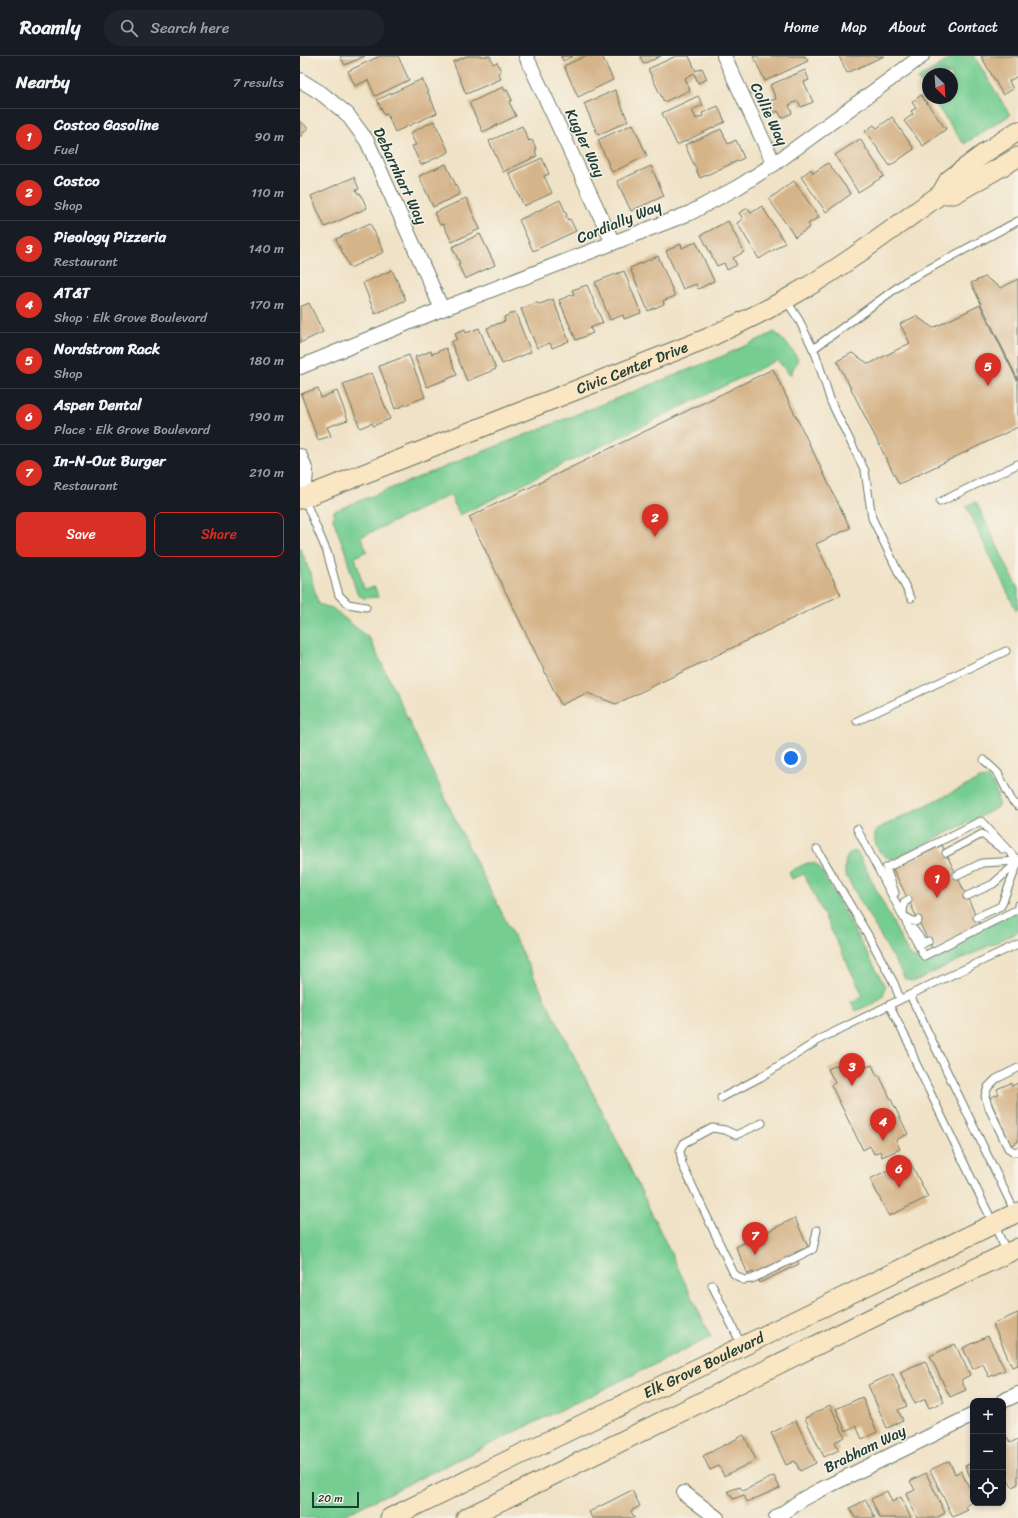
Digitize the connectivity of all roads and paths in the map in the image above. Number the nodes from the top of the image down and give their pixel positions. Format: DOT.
graph roads {
  1 [pos="526,56"];
  2 [pos="724,56"];
  3 [pos="922,56"];
  4 [pos="300,80"];
  5 [pos="1018,131"];
  6 [pos="1018,157"];
  7 [pos="774,164"];
  8 [pos="941,194"];
  9 [pos="1018,222"];
  10 [pos="612,244"];
  11 [pos="786,299"];
  12 [pos="442,309"];
  13 [pos="813,349"];
  14 [pos="300,367"];
  15 [pos="300,456"];
  16 [pos="1018,464"];
  17 [pos="301,497"];
  18 [pos="940,502"];
  19 [pos="911,598"];
  20 [pos="366,607"];
  21 [pos="1006,651"];
  22 [pos="857,721"];
  23 [pos="984,760"];
  24 [pos="1018,806"];
  25 [pos="857,829"];
  26 [pos="817,849"];
  27 [pos="946,853"];
  28 [pos="1018,862"];
  29 [pos="957,875"];
  30 [pos="897,878"];
  31 [pos="967,896"];
  32 [pos="908,900"];
  33 [pos="1018,905"];
  34 [pos="902,916"];
  35 [pos="977,918"];
  36 [pos="918,920"];
  37 [pos="928,941"];
  38 [pos="1018,944"];
  39 [pos="910,995"];
  40 [pos="900,1000"];
  41 [pos="889,1005"];
  42 [pos="1018,1068"];
  43 [pos="721,1098"];
  44 [pos="762,1123"];
  45 [pos="1018,1151"];
  46 [pos="1017,1215"];
  47 [pos="994,1224"];
  48 [pos="817,1230"];
  49 [pos="1013,1251"];
  50 [pos="712,1285"];
  51 [pos="742,1346"];
  52 [pos="1018,1394"];
  53 [pos="1006,1400"];
  54 [pos="970,1417"];
  55 [pos="684,1493"];
  56 [pos="390,1518"];
  57 [pos="466,1518"];
  58 [pos="717,1518"];
  59 [pos="776,1518"];
  1 -- 10 [label="street, Kugler Way"];
  2 -- 7 [label="street, Collie Way"];
  3 -- 7 [label="street, Cordially Way"];
  4 -- 12 [label="street, Debarnhart Way"];
  5 -- 8 [label="main road, Civic Center Drive"];
  6 -- 8 [label="main road, Civic Center Drive"];
  7 -- 10 [label="street, Cordially Way"];
  8 -- 11 [label="main road, Civic Center Drive"];
  9 -- 13 [label="lane"];
  10 -- 12 [label="street, Cordially Way"];
  11 -- 13 [label="lane"];
  11 -- 17 [label="main road, Civic Center Drive"];
  12 -- 14 [label="street, Cordially Way"];
  13 -- 19 [label="lane"];
  15 -- 17 [label="street"];
  16 -- 18 [label="lane"];
  17 -- 20 [label="lane"];
  21 -- 22 [label="lane"];
  23 -- 24 [label="lane"];
  25 -- 34 [label="lane"];
  26 -- 40 [label="lane"];
  27 -- 28 [label="lane"];
  28 -- 29 [label="lane"];
  28 -- 31 [label="lane"];
  28 -- 34 [label="lane"];
  28 -- 35 [label="lane"];
  30 -- 34 [label="lane"];
  32 -- 34 [label="lane"];
  33 -- 34 [label="lane"];
  34 -- 36 [label="lane"];
  34 -- 37 [label="lane"];
  38 -- 39 [label="lane"];
  39 -- 40 [label="lane"];
  39 -- 46 [label="lane"];
  40 -- 41 [label="lane"];
  41 -- 43 [label="lane"];
  41 -- 47 [label="lane"];
  42 -- 45 [label="lane"];
  44 -- 48 [label="lane"];
  46 -- 47 [label="main road, Elk Grove Boulevard"];
  47 -- 49 [label="lane"];
  47 -- 51 [label="main road, Elk Grove Boulevard"];
  49 -- 57 [label="main road"];
  50 -- 51 [label="lane"];
  51 -- 56 [label="main road, Elk Grove Boulevard"];
  52 -- 53 [label="street"];
  54 -- 59 [label="street, Brabham Way"];
  55 -- 58 [label="street"];
}
